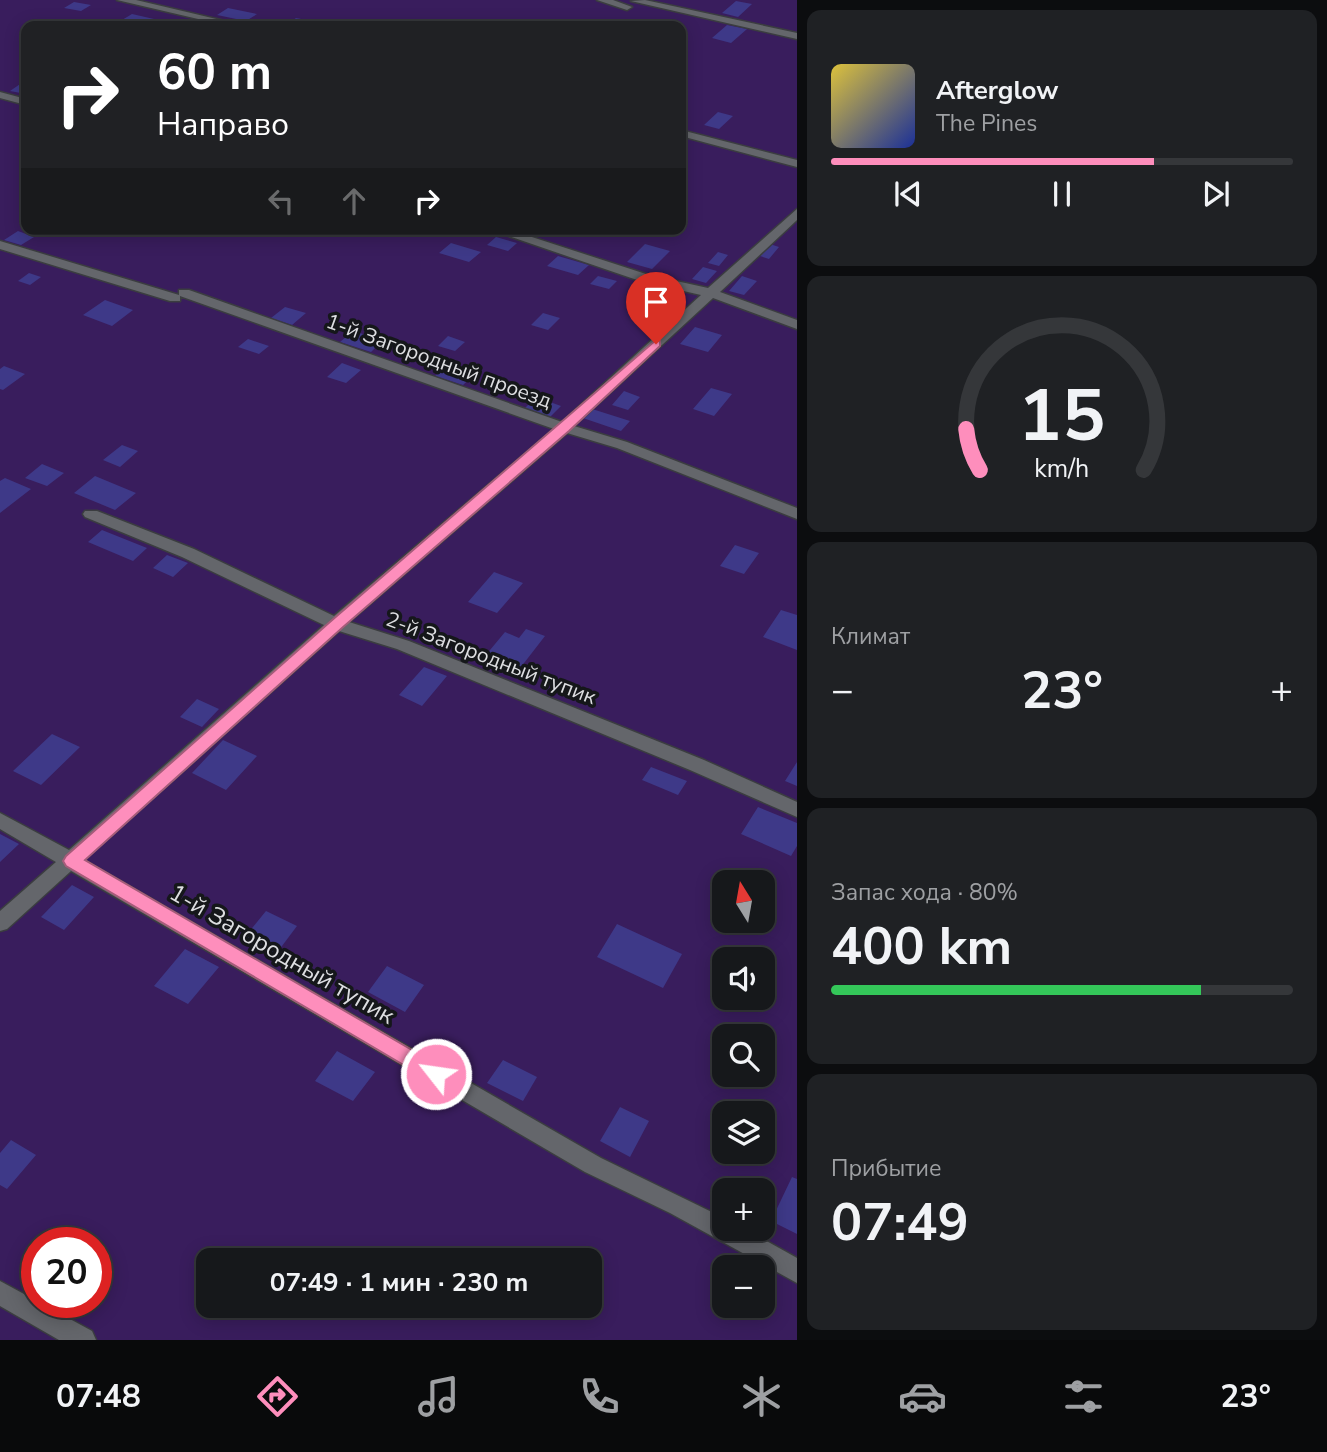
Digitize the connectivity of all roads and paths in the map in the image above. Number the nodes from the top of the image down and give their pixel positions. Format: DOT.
graph roads {
  1 [pos="122,0"];
  2 [pos="602,0"];
  3 [pos="632,4"];
  4 [pos="218,21"];
  5 [pos="797,36"];
  6 [pos="0,95"];
  7 [pos="21,101"];
  8 [pos="686,134"];
  9 [pos="797,164"];
  10 [pos="797,213"];
  11 [pos="512,235"];
  12 [pos="0,245"];
  13 [pos="711,293"];
  14 [pos="797,325"];
  15 [pos="564,428"];
  16 [pos="91,514"];
  17 [pos="797,514"];
  18 [pos="336,624"];
  19 [pos="797,810"];
  20 [pos="0,820"];
  21 [pos="72,861"];
  22 [pos="0,923"];
  23 [pos="797,1271"];
  24 [pos="0,1293"];
  25 [pos="83,1340"];
  1 -- 4 [label="street"];
  2 -- 3 [label="street"];
  3 -- 5 [label="street"];
  6 -- 7 [label="street"];
  8 -- 9 [label="street"];
  10 -- 13 [label="street"];
  11 -- 13 [label="street"];
  12 -- 15 [label="street, 1-й Загородный проезд"];
  13 -- 14 [label="street"];
  13 -- 15 [label="street"];
  15 -- 17 [label="street, 1-й Загородный проезд"];
  15 -- 18 [label="street"];
  16 -- 18 [label="street, 2-й Загородный тупик"];
  18 -- 19 [label="street, 2-й Загородный тупик"];
  18 -- 21 [label="street"];
  20 -- 21 [label="street, 1-й Загородный тупик"];
  21 -- 22 [label="street"];
  21 -- 23 [label="street, 1-й Загородный тупик"];
  24 -- 25 [label="street"];
}
